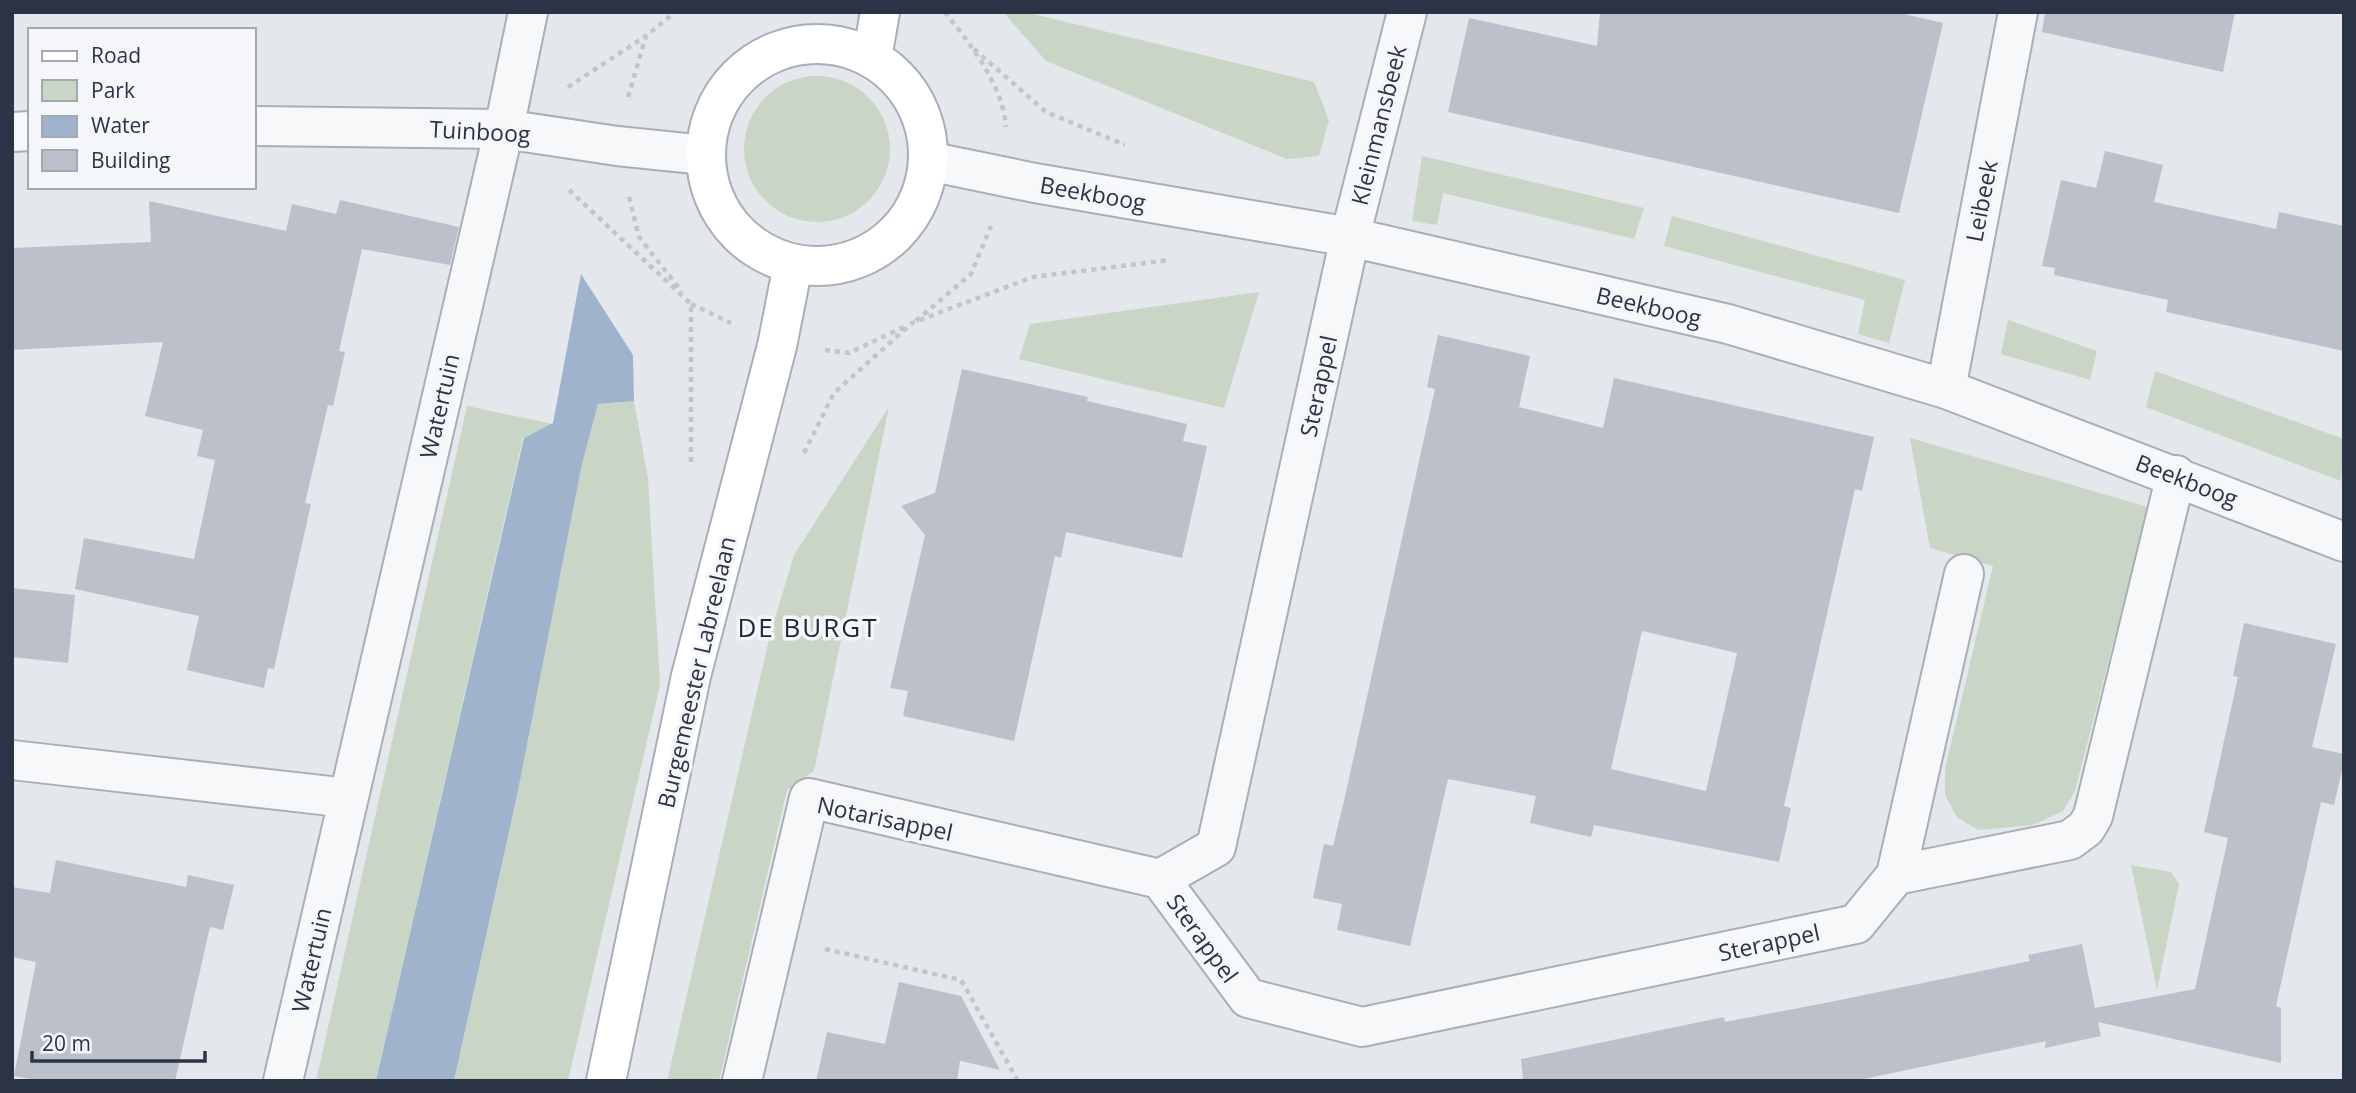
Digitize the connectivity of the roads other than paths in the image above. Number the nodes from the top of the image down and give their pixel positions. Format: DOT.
graph roads {
  1 [pos="528,12"];
  2 [pos="804,12"];
  3 [pos="880,12"];
  4 [pos="1407,12"];
  5 [pos="2018,12"];
  6 [pos="788,47"];
  7 [pos="872,58"];
  8 [pos="256,126"];
  9 [pos="504,129"];
  10 [pos="705,155"];
  11 [pos="928,162"];
  12 [pos="1350,237"];
  13 [pos="793,265"];
  14 [pos="1946,389"];
  15 [pos="2176,475"];
  16 [pos="2344,542"];
  17 [pos="1964,574"];
  18 [pos="12,760"];
  19 [pos="348,798"];
  20 [pos="1896,874"];
  21 [pos="1160,879"];
  22 [pos="283,1081"];
  23 [pos="606,1081"];
  24 [pos="742,1081"];
  1 -- 9 [label="street, Watertuin"];
  2 -- 6 [label="street"];
  3 -- 7 [label="street"];
  4 -- 12 [label="street, Kleinmansbeek"];
  5 -- 14 [label="street, Leibeek"];
  6 -- 7 [label="street"];
  6 -- 10 [label="street"];
  7 -- 11 [label="street"];
  8 -- 9 [label="street, Tuinboog"];
  9 -- 10 [label="street, Tuinboog"];
  9 -- 19 [label="street, Watertuin"];
  10 -- 13 [label="street"];
  11 -- 12 [label="street, Beekboog"];
  11 -- 13 [label="street"];
  12 -- 14 [label="street, Beekboog"];
  12 -- 21 [label="street, Sterappel"];
  13 -- 23 [label="street, Burgemeester Labreelaan"];
  14 -- 15 [label="street, Beekboog"];
  15 -- 16 [label="street, Beekboog"];
  15 -- 20 [label="street"];
  17 -- 20 [label="street, Sterappel"];
  18 -- 19 [label="street"];
  19 -- 22 [label="street, Watertuin"];
  20 -- 21 [label="street, Sterappel"];
  21 -- 24 [label="street, Notarisappel"];
}
